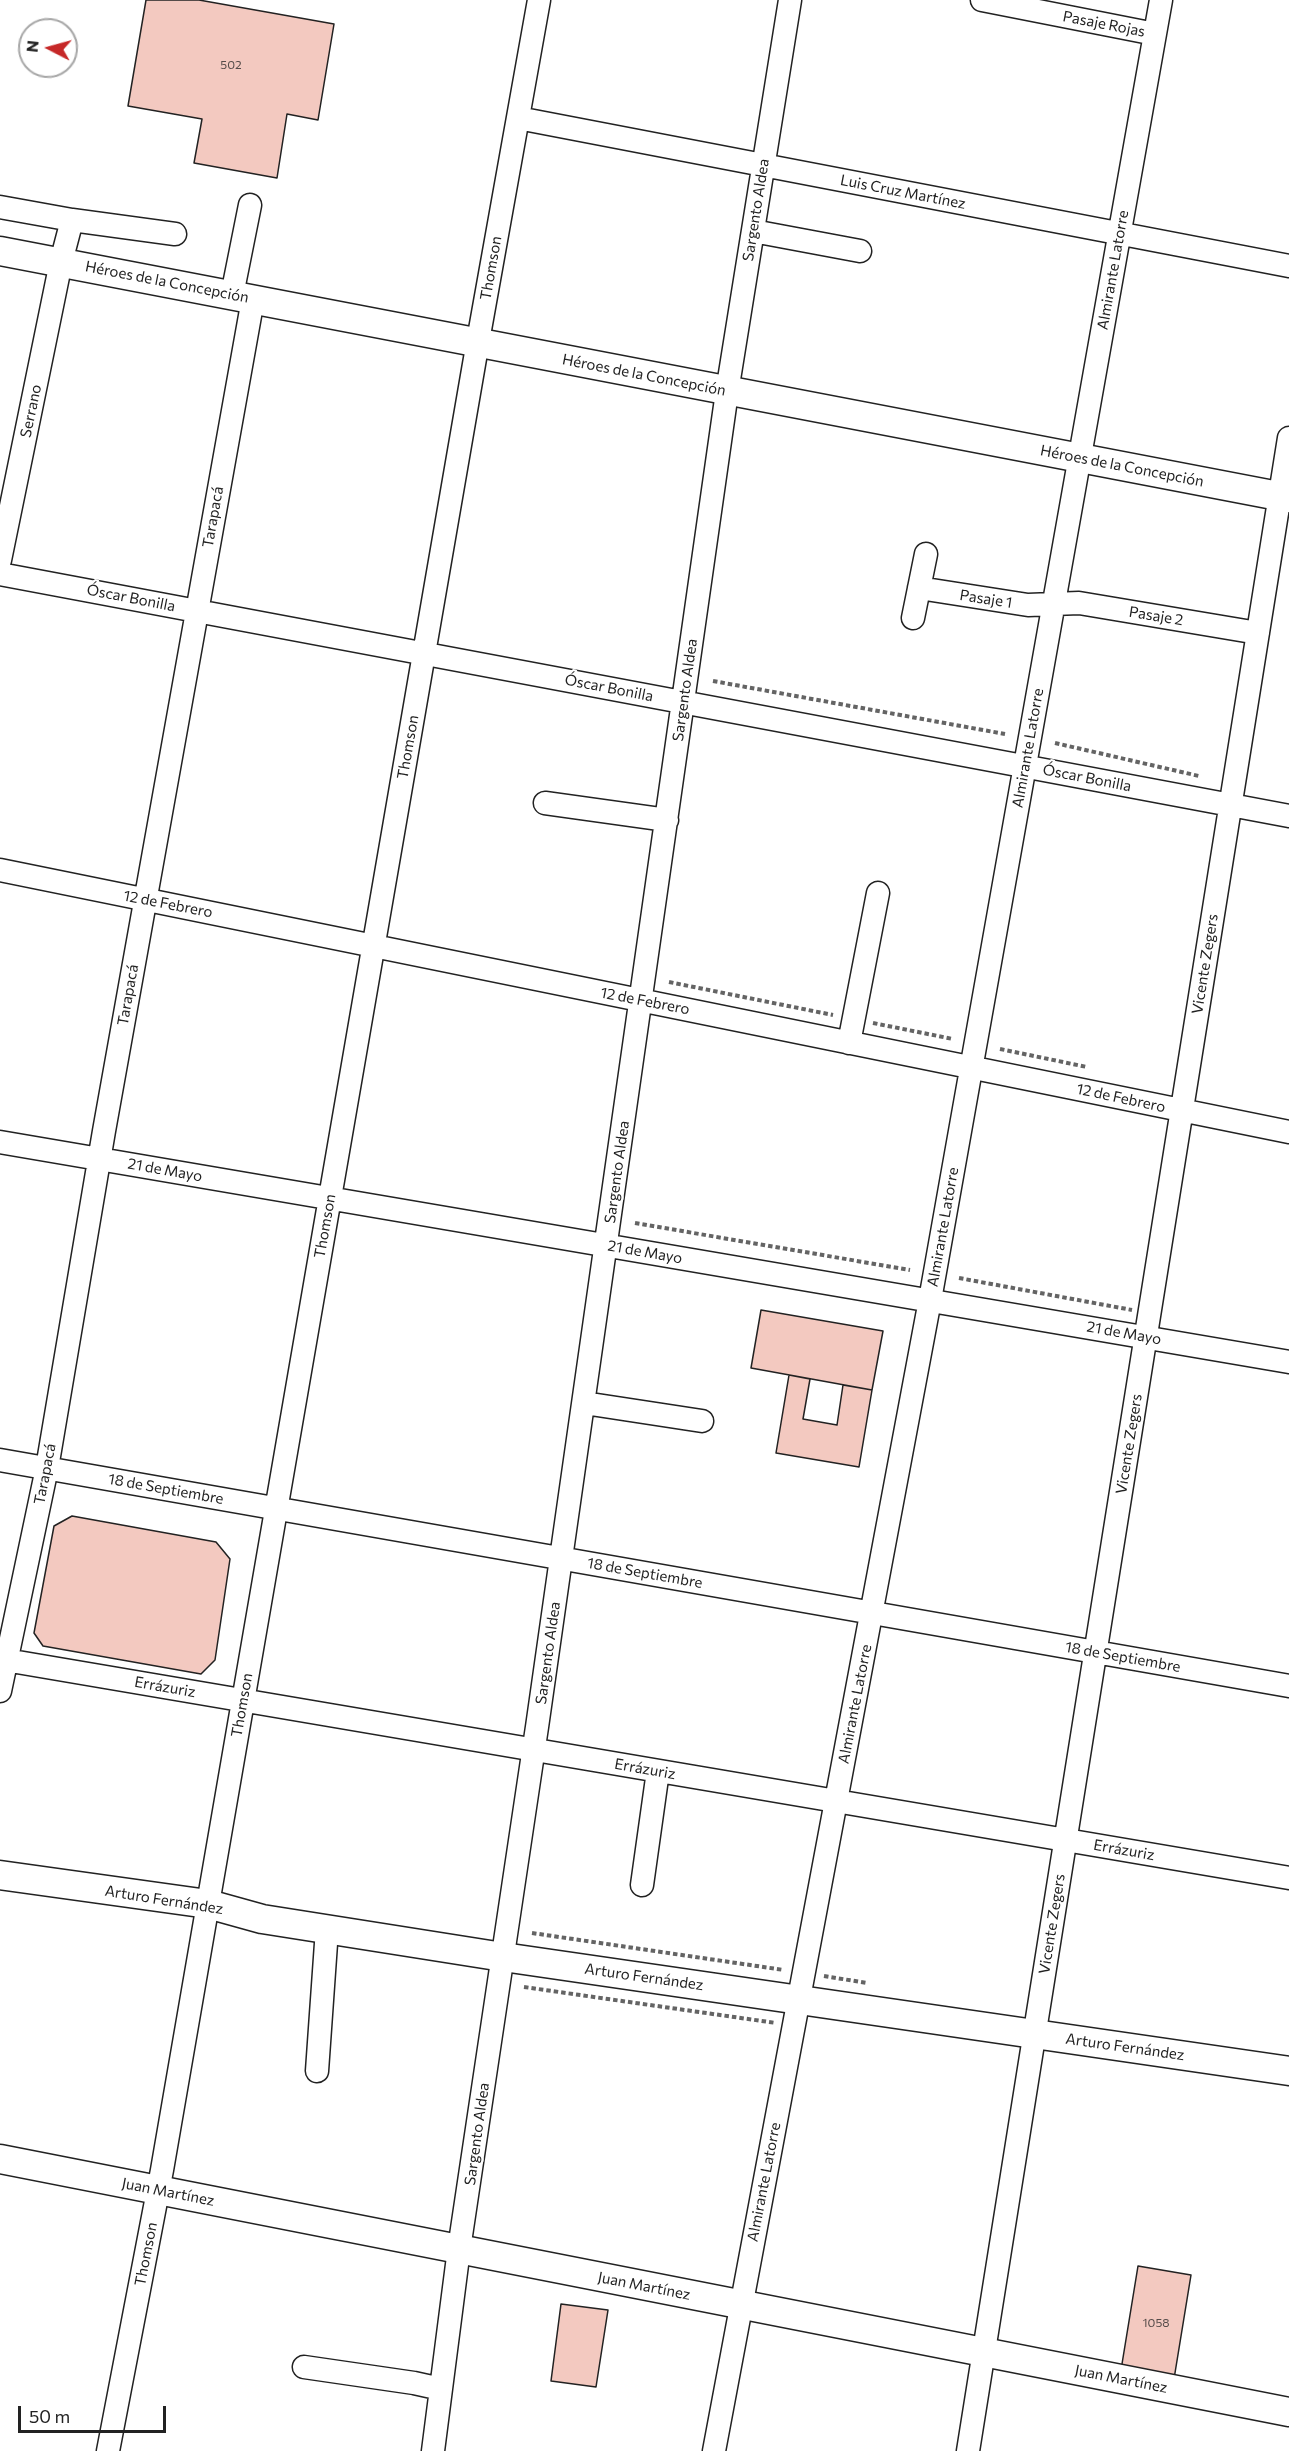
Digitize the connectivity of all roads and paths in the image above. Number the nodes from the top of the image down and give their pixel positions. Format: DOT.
graph roads {
  1 [pos="539,0"];
  2 [pos="790,0"];
  3 [pos="982,0"];
  4 [pos="1161,0"];
  5 [pos="1155,34"];
  6 [pos="518,118"];
  7 [pos="764,165"];
  8 [pos="249,205"];
  9 [pos="0,207"];
  10 [pos="72,220"];
  11 [pos="753,231"];
  12 [pos="175,234"];
  13 [pos="1120,234"];
  14 [pos="860,250"];
  15 [pos="0,251"];
  16 [pos="61,262"];
  17 [pos="1289,266"];
  18 [pos="242,297"];
  19 [pos="478,341"];
  20 [pos="728,392"];
  21 [pos="1289,438"];
  22 [pos="1080,459"];
  23 [pos="1284,497"];
  24 [pos="926,554"];
  25 [pos="0,560"];
  26 [pos="0,574"];
  27 [pos="919,588"];
  28 [pos="1054,604"];
  29 [pos="196,610"];
  30 [pos="914,618"];
  31 [pos="1258,633"];
  32 [pos="424,654"];
  33 [pos="713,681"];
  34 [pos="683,702"];
  35 [pos="1005,734"];
  36 [pos="1054,743"];
  37 [pos="1025,767"];
  38 [pos="1200,776"];
  39 [pos="545,803"];
  40 [pos="1230,805"];
  41 [pos="1289,816"];
  42 [pos="667,820"];
  43 [pos="0,870"];
  44 [pos="878,893"];
  45 [pos="146,899"];
  46 [pos="374,946"];
  47 [pos="669,982"];
  48 [pos="641,1000"];
  49 [pos="854,1019"];
  50 [pos="952,1040"];
  51 [pos="849,1043"];
  52 [pos="1000,1049"];
  53 [pos="971,1068"];
  54 [pos="1093,1069"];
  55 [pos="1182,1111"];
  56 [pos="1289,1132"];
  57 [pos="0,1142"];
  58 [pos="100,1159"];
  59 [pos="330,1198"];
  60 [pos="634,1222"];
  61 [pos="606,1245"];
  62 [pos="910,1270"];
  63 [pos="959,1278"];
  64 [pos="930,1300"];
  65 [pos="1149,1314"];
  66 [pos="1146,1337"];
  67 [pos="1289,1362"];
  68 [pos="584,1403"];
  69 [pos="702,1421"];
  70 [pos="0,1460"];
  71 [pos="47,1468"];
  72 [pos="276,1509"];
  73 [pos="561,1559"];
  74 [pos="872,1613"];
  75 [pos="1096,1652"];
  76 [pos="3,1660"];
  77 [pos="1289,1686"];
  78 [pos="0,1692"];
  79 [pos="243,1700"];
  80 [pos="534,1750"];
  81 [pos="658,1771"];
  82 [pos="837,1802"];
  83 [pos="1066,1840"];
  84 [pos="0,1875"];
  85 [pos="1289,1878"];
  86 [pos="642,1885"];
  87 [pos="208,1904"];
  88 [pos="327,1929"];
  89 [pos="532,1933"];
  90 [pos="503,1957"];
  91 [pos="877,1985"];
  92 [pos="524,1987"];
  93 [pos="799,2000"];
  94 [pos="1035,2034"];
  95 [pos="317,2071"];
  96 [pos="1289,2071"];
  97 [pos="0,2159"];
  98 [pos="158,2190"];
  99 [pos="459,2249"];
  100 [pos="741,2305"];
  101 [pos="984,2352"];
  102 [pos="304,2367"];
  103 [pos="441,2389"];
  104 [pos="1289,2412"];
  105 [pos="108,2451"];
  106 [pos="433,2451"];
  107 [pos="714,2451"];
  108 [pos="968,2451"];
  1 -- 6 [label="street, Thomson"];
  2 -- 7 [label="street, Sargento Aldea"];
  3 -- 5 [label="street, Pasaje Rojas"];
  4 -- 5 [label="street, Almirante Latorre"];
  5 -- 13 [label="street, Almirante Latorre"];
  6 -- 7 [label="street, Luis Cruz Martínez"];
  6 -- 19 [label="street, Thomson"];
  7 -- 11 [label="street, Sargento Aldea"];
  7 -- 13 [label="street, Luis Cruz Martínez"];
  8 -- 18 [label="street, Tarapacá"];
  9 -- 10 [label="street"];
  10 -- 12 [label="street"];
  10 -- 16 [label="street, Serrano"];
  11 -- 14 [label="street"];
  11 -- 20 [label="street, Sargento Aldea"];
  13 -- 17 [label="street, Luis Cruz Martínez"];
  13 -- 22 [label="street, Almirante Latorre"];
  15 -- 16 [label="main road, Héroes de la Concepción"];
  16 -- 18 [label="main road, Héroes de la Concepción"];
  16 -- 25 [label="street, Serrano"];
  18 -- 19 [label="main road, Héroes de la Concepción"];
  18 -- 29 [label="street, Tarapacá"];
  19 -- 20 [label="main road, Héroes de la Concepción"];
  19 -- 32 [label="street, Thomson"];
  20 -- 22 [label="main road, Héroes de la Concepción"];
  20 -- 34 [label="street, Sargento Aldea"];
  21 -- 23 [label="street, Vicente Zegers"];
  22 -- 23 [label="main road, Héroes de la Concepción"];
  22 -- 28 [label="street, Almirante Latorre"];
  23 -- 31 [label="street, Vicente Zegers"];
  24 -- 27 [label="street"];
  26 -- 29 [label="street, Óscar Bonilla"];
  27 -- 28 [label="street, Pasaje 1"];
  27 -- 30 [label="street"];
  28 -- 31 [label="street, Pasaje 2"];
  28 -- 37 [label="street, Almirante Latorre"];
  29 -- 32 [label="street, Óscar Bonilla"];
  29 -- 45 [label="street, Tarapacá"];
  31 -- 40 [label="street, Vicente Zegers"];
  32 -- 34 [label="street, Óscar Bonilla"];
  32 -- 46 [label="street, Thomson"];
  33 -- 35 [label="path"];
  34 -- 37 [label="street, Óscar Bonilla"];
  34 -- 42 [label="street, Sargento Aldea"];
  36 -- 38 [label="path"];
  37 -- 40 [label="street, Óscar Bonilla"];
  37 -- 53 [label="street, Almirante Latorre"];
  39 -- 42 [label="street"];
  40 -- 41 [label="street, Óscar Bonilla"];
  40 -- 55 [label="street, Vicente Zegers"];
  42 -- 48 [label="street, Sargento Aldea"];
  43 -- 45 [label="street, 12 de Febrero"];
  44 -- 49 [label="street"];
  45 -- 46 [label="street, 12 de Febrero"];
  45 -- 58 [label="street, Tarapacá"];
  46 -- 48 [label="street, 12 de Febrero"];
  46 -- 59 [label="street, Thomson"];
  47 -- 49 [label="path"];
  48 -- 51 [label="street, 12 de Febrero"];
  48 -- 61 [label="street, Sargento Aldea"];
  49 -- 50 [label="path"];
  49 -- 51 [label="street"];
  51 -- 53 [label="street, 12 de Febrero"];
  52 -- 54 [label="path"];
  53 -- 55 [label="street, 12 de Febrero"];
  53 -- 64 [label="street, Almirante Latorre"];
  55 -- 56 [label="street, 12 de Febrero"];
  55 -- 65 [label="street, Vicente Zegers"];
  57 -- 58 [label="street, 21 de Mayo"];
  58 -- 59 [label="street, 21 de Mayo"];
  58 -- 71 [label="street, Tarapacá"];
  59 -- 61 [label="street, 21 de Mayo"];
  59 -- 72 [label="street, Thomson"];
  60 -- 62 [label="path"];
  61 -- 64 [label="street, 21 de Mayo"];
  61 -- 68 [label="street, Sargento Aldea"];
  63 -- 65 [label="path"];
  64 -- 66 [label="street, 21 de Mayo"];
  64 -- 74 [label="street, Almirante Latorre"];
  65 -- 66 [label="street, Vicente Zegers"];
  66 -- 67 [label="street, 21 de Mayo"];
  66 -- 75 [label="street, Vicente Zegers"];
  68 -- 69 [label="street"];
  68 -- 73 [label="street, Sargento Aldea"];
  70 -- 71 [label="street, 18 de Septiembre"];
  71 -- 72 [label="street, 18 de Septiembre"];
  71 -- 76 [label="street, Tarapacá"];
  72 -- 73 [label="street, 18 de Septiembre"];
  72 -- 79 [label="street, Thomson"];
  73 -- 74 [label="street, 18 de Septiembre"];
  73 -- 80 [label="street, Sargento Aldea"];
  74 -- 75 [label="street, 18 de Septiembre"];
  74 -- 82 [label="street, Almirante Latorre"];
  75 -- 77 [label="street, 18 de Septiembre"];
  75 -- 83 [label="street, Vicente Zegers"];
  76 -- 78 [label="street, Tarapacá"];
  76 -- 79 [label="street, Errázuriz"];
  79 -- 80 [label="street, Errázuriz"];
  79 -- 87 [label="street, Thomson"];
  80 -- 81 [label="street, Errázuriz"];
  80 -- 90 [label="street, Sargento Aldea"];
  81 -- 82 [label="street, Errázuriz"];
  81 -- 86 [label="street"];
  82 -- 83 [label="street, Errázuriz"];
  82 -- 93 [label="street, Almirante Latorre"];
  83 -- 85 [label="street, Errázuriz"];
  83 -- 94 [label="street, Vicente Zegers"];
  84 -- 87 [label="main road, Arturo Fernández"];
  87 -- 88 [label="main road, Arturo Fernández"];
  87 -- 98 [label="street, Thomson"];
  88 -- 90 [label="main road, Arturo Fernández"];
  88 -- 95 [label="street"];
  89 -- 93 [label="path"];
  90 -- 93 [label="main road, Arturo Fernández"];
  90 -- 99 [label="street, Sargento Aldea"];
  91 -- 93 [label="path"];
  92 -- 93 [label="path"];
  93 -- 94 [label="main road, Arturo Fernández"];
  93 -- 100 [label="street, Almirante Latorre"];
  94 -- 96 [label="main road, Arturo Fernández"];
  94 -- 101 [label="street, Vicente Zegers"];
  97 -- 98 [label="main road, Juan Martínez"];
  98 -- 99 [label="main road, Juan Martínez"];
  98 -- 105 [label="street, Thomson"];
  99 -- 100 [label="main road, Juan Martínez"];
  99 -- 103 [label="street, Sargento Aldea"];
  100 -- 101 [label="main road, Juan Martínez"];
  100 -- 107 [label="street, Almirante Latorre"];
  101 -- 104 [label="main road, Juan Martínez"];
  101 -- 108 [label="street, Vicente Zegers"];
  102 -- 103 [label="street"];
  103 -- 106 [label="street, Sargento Aldea"];
}
